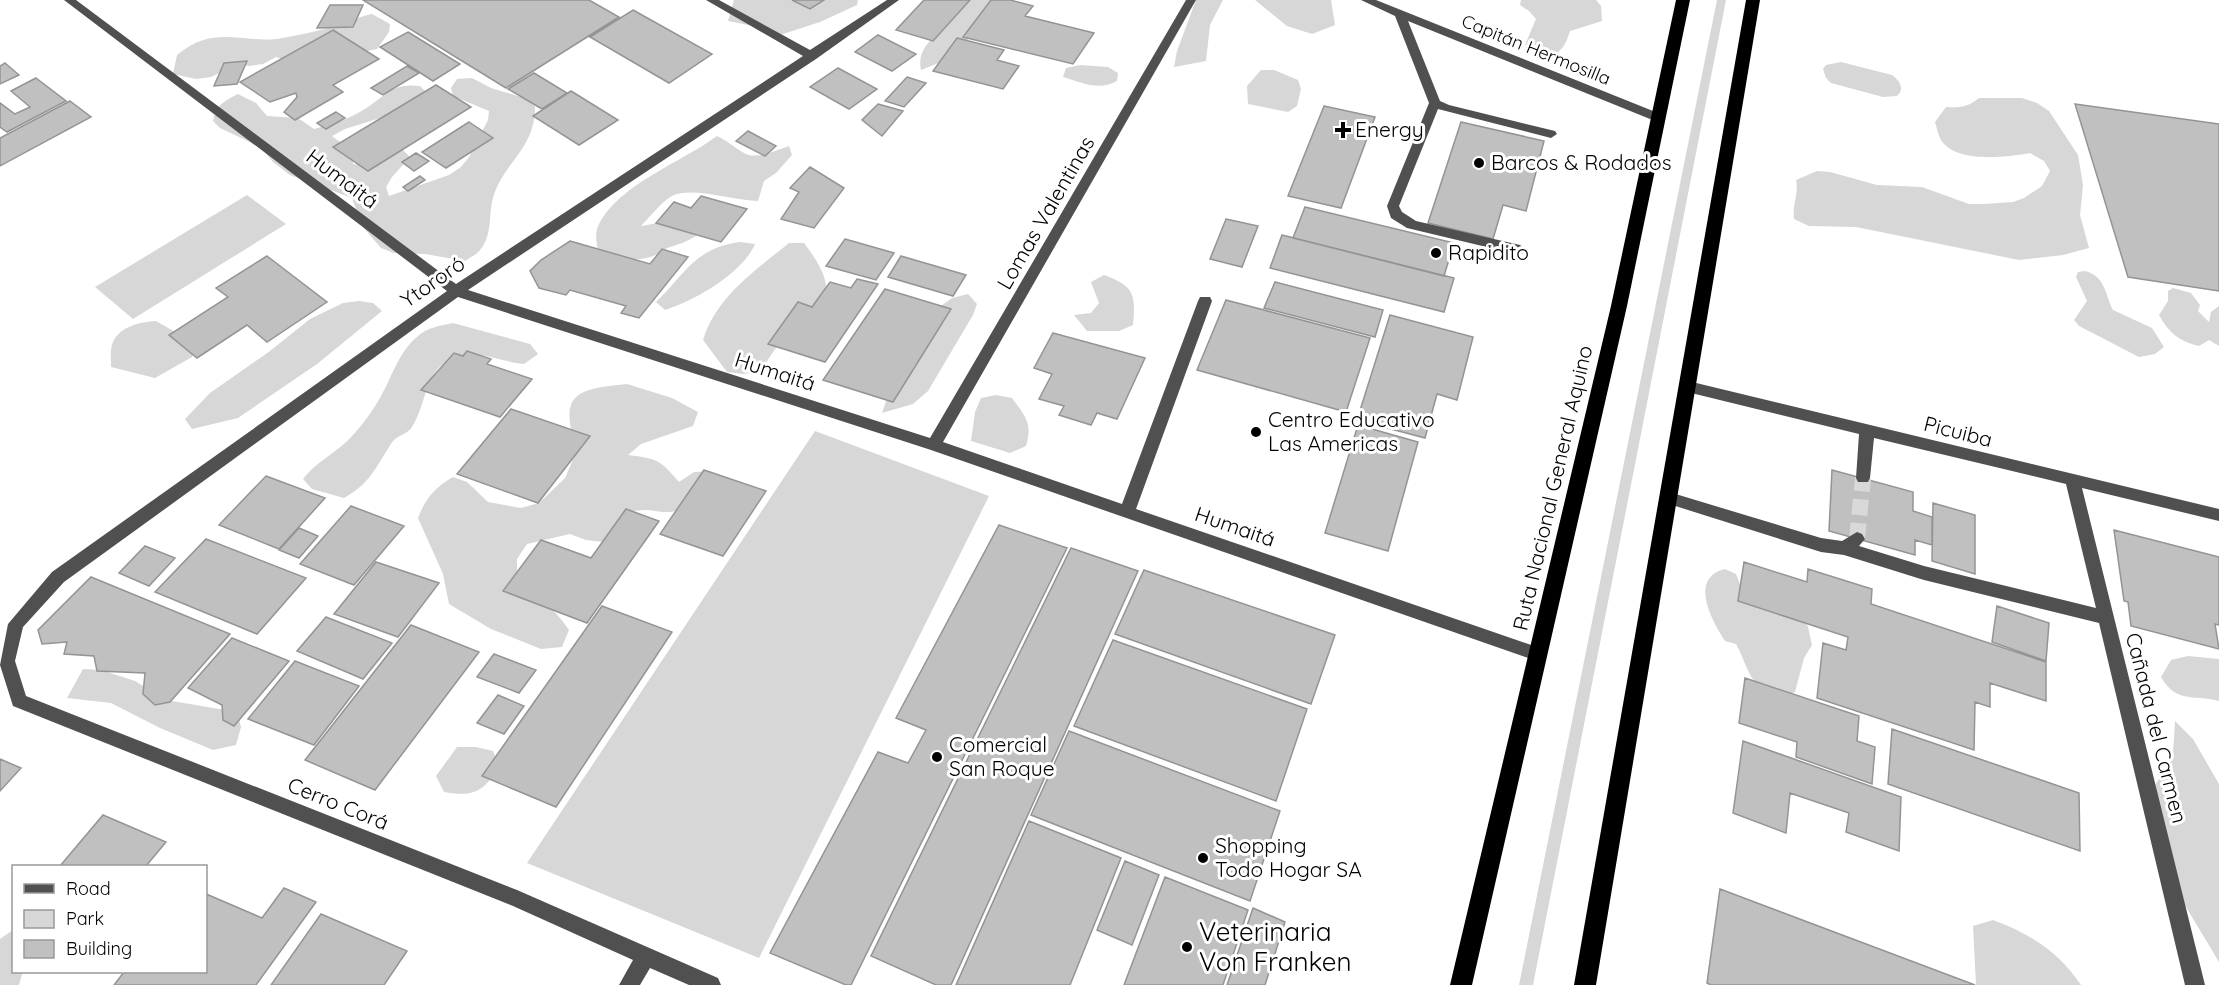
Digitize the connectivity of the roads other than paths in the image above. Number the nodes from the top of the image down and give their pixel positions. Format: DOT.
graph roads {
  1 [pos="69,0"];
  2 [pos="711,0"];
  3 [pos="894,0"];
  4 [pos="1191,0"];
  5 [pos="1366,0"];
  6 [pos="1683,0"];
  7 [pos="1753,0"];
  8 [pos="1400,15"];
  9 [pos="812,56"];
  10 [pos="1435,103"];
  11 [pos="1659,118"];
  12 [pos="1551,134"];
  13 [pos="1520,250"];
  14 [pos="456,291"];
  15 [pos="1205,301"];
  16 [pos="1688,387"];
  17 [pos="1867,431"];
  18 [pos="934,445"];
  19 [pos="1863,478"];
  20 [pos="2073,482"];
  21 [pos="1669,498"];
  22 [pos="1127,512"];
  23 [pos="2219,515"];
  24 [pos="2106,618"];
  25 [pos="16,624"];
  26 [pos="1537,654"];
  27 [pos="646,957"];
  28 [pos="629,985"];
  29 [pos="711,985"];
  30 [pos="1461,985"];
  31 [pos="1585,985"];
  32 [pos="2195,985"];
  1 -- 14 [label="street, Humaitá"];
  2 -- 9 [label="street"];
  3 -- 9 [label="street, Ytororó"];
  4 -- 18 [label="street, Lomas Valentinas"];
  5 -- 8 [label="street, Capitán Hermosilla"];
  6 -- 11 [label="highway, Ruta Nacional General Aquino"];
  7 -- 16 [label="highway"];
  8 -- 10 [label="street"];
  8 -- 11 [label="street, Capitán Hermosilla"];
  9 -- 14 [label="street, Ytororó"];
  10 -- 12 [label="street"];
  10 -- 13 [label="street"];
  11 -- 26 [label="highway, Ruta Nacional General Aquino"];
  14 -- 18 [label="street, Humaitá"];
  14 -- 25 [label="street, Ytororó"];
  15 -- 22 [label="street"];
  16 -- 17 [label="street, Picuiba"];
  16 -- 21 [label="highway"];
  17 -- 19 [label="street"];
  17 -- 20 [label="street, Picuiba"];
  18 -- 22 [label="street, Humaitá"];
  20 -- 23 [label="street, Picuiba"];
  20 -- 24 [label="street, Cañada del Carmen"];
  21 -- 24 [label="street"];
  21 -- 31 [label="highway"];
  22 -- 26 [label="street, Humaitá"];
  24 -- 32 [label="street, Cañada del Carmen"];
  25 -- 27 [label="street, Cerro Corá"];
  26 -- 30 [label="highway, Ruta Nacional General Aquino"];
  27 -- 28 [label="street"];
  27 -- 29 [label="street, Cerro Corá"];
}
